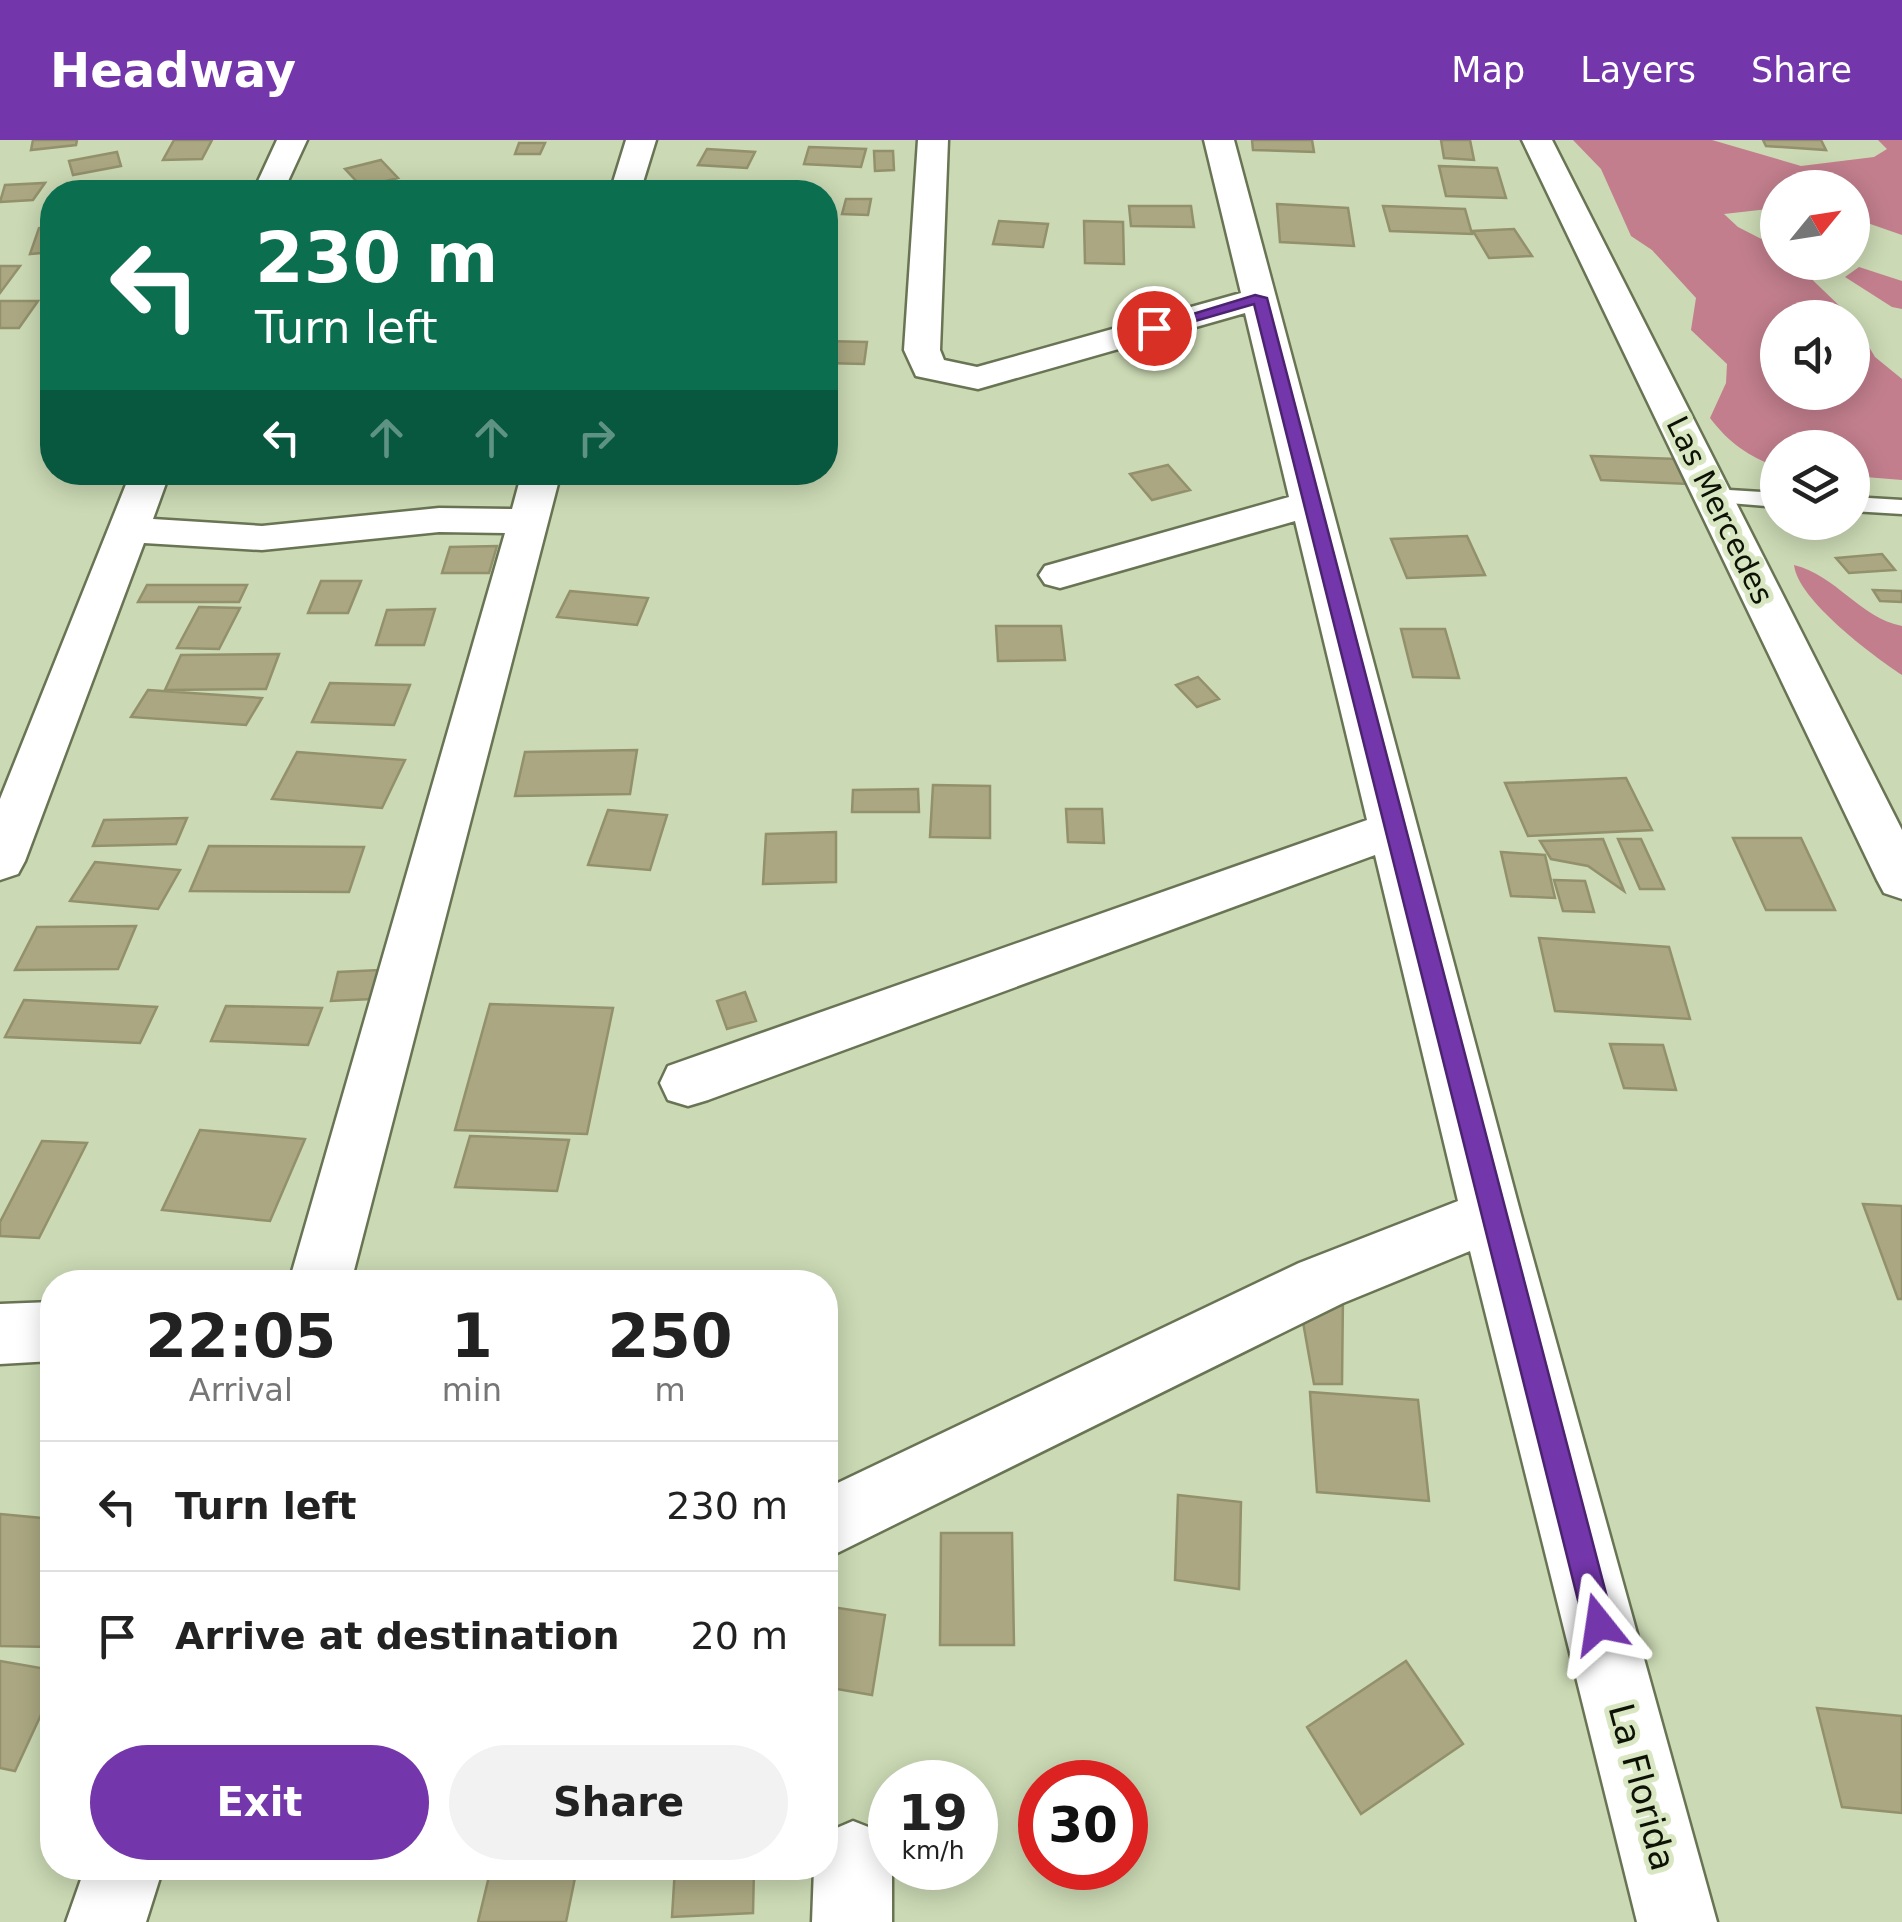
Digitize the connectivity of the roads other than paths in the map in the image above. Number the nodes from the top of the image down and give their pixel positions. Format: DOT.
graph roads {
  1 [pos="292,140"];
  2 [pos="641,140"];
  3 [pos="933,140"];
  4 [pos="1219,140"];
  5 [pos="1537,140"];
  6 [pos="274,180"];
  7 [pos="629,180"];
  8 [pos="1260,298"];
  9 [pos="146,485"];
  10 [pos="538,485"];
  11 [pos="1713,496"];
  12 [pos="1760,499"];
  13 [pos="1312,503"];
  14 [pos="1870,505"];
  15 [pos="1902,507"];
  16 [pos="527,521"];
  17 [pos="128,530"];
  18 [pos="1060,575"];
  19 [pos="1394,829"];
  20 [pos="0,861"];
  21 [pos="1902,880"];
  22 [pos="688,1083"];
  23 [pos="1492,1215"];
  24 [pos="323,1270"];
  25 [pos="40,1332"];
  26 [pos="0,1334"];
  27 [pos="838,1519"];
  28 [pos="120,1880"];
  29 [pos="106,1922"];
  30 [pos="1678,1922"];
  1 -- 6 [label="street"];
  2 -- 7 [label="street"];
  3 -- 8 [label="street"];
  4 -- 8 [label="street, La Florida"];
  5 -- 11 [label="street, Las Mercedes"];
  8 -- 13 [label="street, La Florida"];
  9 -- 17 [label="street"];
  10 -- 16 [label="street"];
  11 -- 12 [label="lane"];
  11 -- 21 [label="street, Las Mercedes"];
  13 -- 18 [label="street"];
  13 -- 19 [label="street, La Florida"];
  14 -- 15 [label="lane"];
  16 -- 17 [label="street"];
  16 -- 24 [label="street"];
  17 -- 20 [label="street"];
  19 -- 22 [label="street"];
  19 -- 23 [label="street, La Florida"];
  23 -- 27 [label="street"];
  23 -- 30 [label="street, La Florida"];
  25 -- 26 [label="street"];
  28 -- 29 [label="street"];
}
